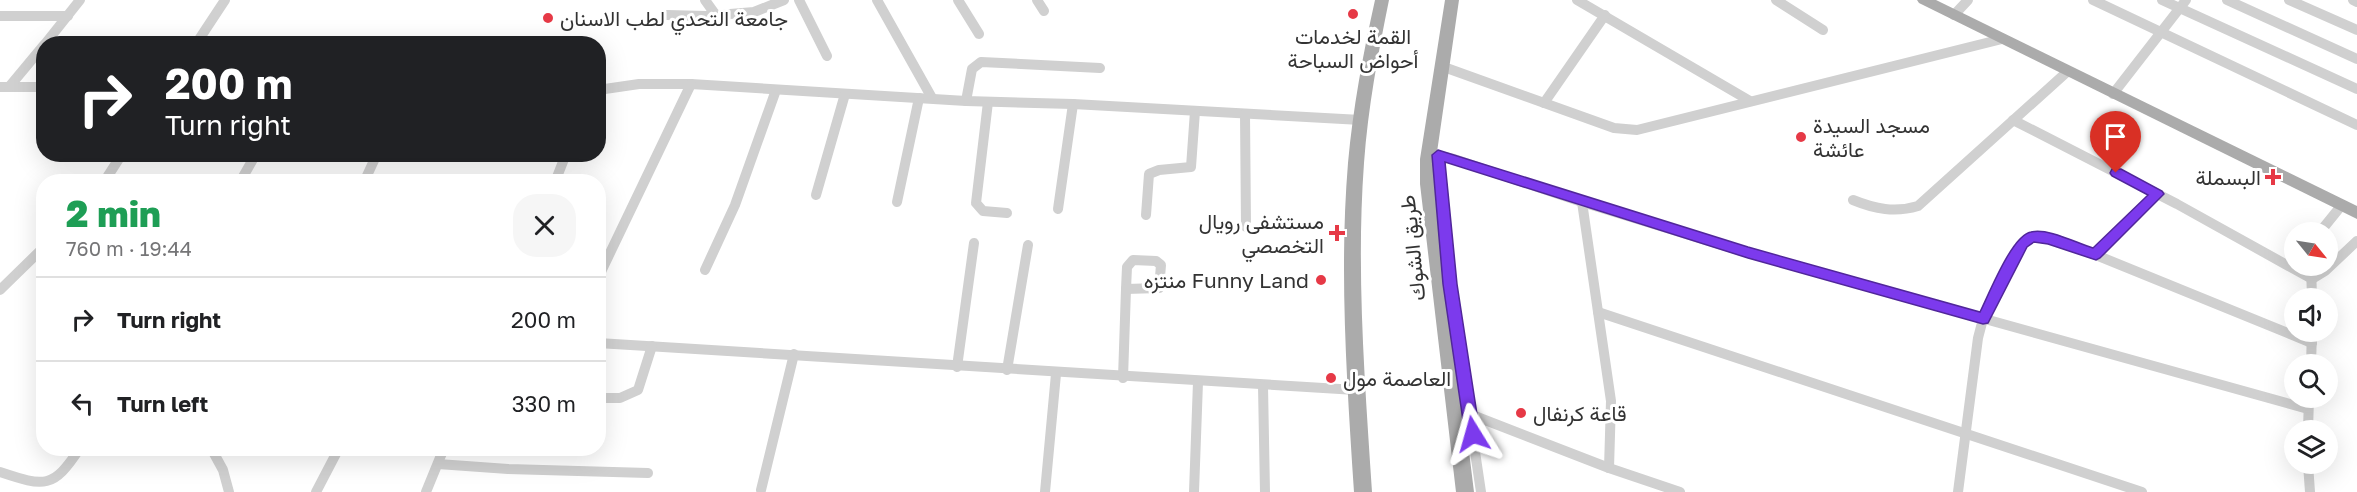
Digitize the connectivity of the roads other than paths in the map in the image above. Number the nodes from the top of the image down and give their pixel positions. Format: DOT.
graph roads {
  1 [pos="80,0"];
  2 [pos="225,0"];
  3 [pos="705,0"];
  4 [pos="784,0"];
  5 [pos="799,0"];
  6 [pos="877,0"];
  7 [pos="958,0"];
  8 [pos="1036,0"];
  9 [pos="1382,0"];
  10 [pos="1452,0"];
  11 [pos="1577,0"];
  12 [pos="1776,0"];
  13 [pos="1924,0"];
  14 [pos="1968,0"];
  15 [pos="2093,0"];
  16 [pos="2162,0"];
  17 [pos="2227,0"];
  18 [pos="2289,0"];
  19 [pos="2183,4"];
  20 [pos="1044,11"];
  21 [pos="715,14"];
  22 [pos="68,15"];
  23 [pos="667,15"];
  24 [pos="1605,15"];
  25 [pos="1954,15"];
  26 [pos="0,16"];
  27 [pos="1823,30"];
  28 [pos="2357,30"];
  29 [pos="2161,32"];
  30 [pos="979,34"];
  31 [pos="51,36"];
  32 [pos="201,36"];
  33 [pos="2002,39"];
  34 [pos="36,53"];
  35 [pos="827,56"];
  36 [pos="2357,59"];
  37 [pos="1441,66"];
  38 [pos="1100,68"];
  39 [pos="2068,71"];
  40 [pos="691,84"];
  41 [pos="5,87"];
  42 [pos="36,87"];
  43 [pos="606,89"];
  44 [pos="2357,89"];
  45 [pos="776,90"];
  46 [pos="845,94"];
  47 [pos="2113,94"];
  48 [pos="919,98"];
  49 [pos="932,98"];
  50 [pos="966,101"];
  51 [pos="1750,101"];
  52 [pos="988,102"];
  53 [pos="1073,104"];
  54 [pos="1545,104"];
  55 [pos="1196,111"];
  56 [pos="1245,114"];
  57 [pos="1361,120"];
  58 [pos="2013,120"];
  59 [pos="2357,125"];
  60 [pos="1433,155"];
  61 [pos="2157,194"];
  62 [pos="816,195"];
  63 [pos="1853,200"];
  64 [pos="897,202"];
  65 [pos="1582,202"];
  66 [pos="2341,206"];
  67 [pos="1058,209"];
  68 [pos="1007,213"];
  69 [pos="2357,213"];
  70 [pos="1146,214"];
  71 [pos="2328,222"];
  72 [pos="1246,227"];
  73 [pos="2357,242"];
  74 [pos="974,243"];
  75 [pos="1028,245"];
  76 [pos="36,255"];
  77 [pos="2096,255"];
  78 [pos="606,261"];
  79 [pos="705,270"];
  80 [pos="2312,276"];
  81 [pos="2312,279"];
  82 [pos="2312,288"];
  83 [pos="1126,289"];
  84 [pos="0,290"];
  85 [pos="1598,312"];
  86 [pos="1983,319"];
  87 [pos="2284,326"];
  88 [pos="606,343"];
  89 [pos="652,346"];
  90 [pos="794,354"];
  91 [pos="957,367"];
  92 [pos="1007,370"];
  93 [pos="1056,374"];
  94 [pos="1123,378"];
  95 [pos="1198,382"];
  96 [pos="1263,386"];
  97 [pos="1356,390"];
  98 [pos="2284,397"];
  99 [pos="606,398"];
  100 [pos="1462,412"];
  101 [pos="1964,433"];
  102 [pos="75,456"];
  103 [pos="215,456"];
  104 [pos="335,456"];
  105 [pos="441,456"];
  106 [pos="438,464"];
  107 [pos="1608,468"];
  108 [pos="0,472"];
  109 [pos="648,473"];
  110 [pos="2309,474"];
  111 [pos="2118,488"];
  112 [pos="760,490"];
  113 [pos="229,492"];
  114 [pos="316,492"];
  115 [pos="426,492"];
  116 [pos="1045,492"];
  117 [pos="1194,492"];
  118 [pos="1265,492"];
  119 [pos="1363,492"];
  120 [pos="1465,492"];
  121 [pos="1481,492"];
  122 [pos="1680,492"];
  123 [pos="1958,492"];
  124 [pos="2142,492"];
  125 [pos="2310,492"];
  1 -- 22 [label="street"];
  2 -- 32 [label="street"];
  3 -- 21 [label="street"];
  4 -- 21 [label="street"];
  5 -- 35 [label="street"];
  6 -- 49 [label="street"];
  7 -- 30 [label="street"];
  8 -- 20 [label="street"];
  9 -- 57 [label="main road"];
  10 -- 37 [label="main road, طريق الشوك"];
  11 -- 24 [label="street"];
  12 -- 27 [label="street"];
  13 -- 25 [label="main road"];
  14 -- 25 [label="street"];
  15 -- 29 [label="street"];
  16 -- 19 [label="street"];
  17 -- 36 [label="street"];
  18 -- 28 [label="street"];
  19 -- 29 [label="street"];
  19 -- 44 [label="street"];
  21 -- 23 [label="street"];
  22 -- 26 [label="street"];
  22 -- 31 [label="street"];
  24 -- 51 [label="street"];
  24 -- 54 [label="street"];
  25 -- 33 [label="main road"];
  29 -- 47 [label="street"];
  29 -- 59 [label="street"];
  33 -- 39 [label="main road"];
  33 -- 51 [label="street"];
  34 -- 41 [label="street"];
  37 -- 54 [label="street"];
  37 -- 60 [label="main road, طريق الشوك"];
  38 -- 50 [label="street"];
  39 -- 47 [label="main road"];
  39 -- 58 [label="street"];
  40 -- 43 [label="street"];
  40 -- 45 [label="street"];
  40 -- 78 [label="street"];
  41 -- 42 [label="street"];
  45 -- 46 [label="street"];
  45 -- 79 [label="street"];
  46 -- 48 [label="street"];
  46 -- 62 [label="street"];
  47 -- 66 [label="main road"];
  48 -- 49 [label="street"];
  48 -- 64 [label="street"];
  49 -- 50 [label="street"];
  50 -- 52 [label="street"];
  51 -- 54 [label="street"];
  52 -- 53 [label="street"];
  52 -- 68 [label="street"];
  53 -- 55 [label="street"];
  53 -- 67 [label="street"];
  55 -- 56 [label="street"];
  55 -- 70 [label="street"];
  56 -- 57 [label="street"];
  56 -- 72 [label="street"];
  57 -- 97 [label="main road"];
  58 -- 61 [label="street"];
  58 -- 63 [label="street"];
  60 -- 65 [label="street"];
  60 -- 100 [label="main road, طريق الشوك"];
  61 -- 77 [label="street"];
  61 -- 81 [label="street"];
  65 -- 85 [label="street"];
  65 -- 86 [label="street"];
  66 -- 69 [label="main road"];
  66 -- 71 [label="street"];
  73 -- 81 [label="street"];
  74 -- 91 [label="street"];
  75 -- 92 [label="street"];
  76 -- 84 [label="street"];
  77 -- 86 [label="street"];
  77 -- 87 [label="street"];
  80 -- 81 [label="street"];
  81 -- 82 [label="street"];
  83 -- 94 [label="street"];
  85 -- 101 [label="street"];
  85 -- 107 [label="street"];
  86 -- 98 [label="street"];
  86 -- 101 [label="street"];
  88 -- 89 [label="street"];
  89 -- 90 [label="street"];
  89 -- 99 [label="street"];
  90 -- 91 [label="street"];
  90 -- 112 [label="street"];
  91 -- 92 [label="street"];
  92 -- 93 [label="street"];
  93 -- 94 [label="street"];
  93 -- 116 [label="street"];
  94 -- 95 [label="street"];
  95 -- 96 [label="street"];
  95 -- 117 [label="street"];
  96 -- 97 [label="street"];
  96 -- 118 [label="street"];
  97 -- 119 [label="main road"];
  100 -- 107 [label="street"];
  100 -- 120 [label="main road, طريق الشوك"];
  100 -- 121 [label="street"];
  101 -- 111 [label="street"];
  101 -- 123 [label="street"];
  102 -- 108 [label="street"];
  103 -- 113 [label="street"];
  104 -- 114 [label="street"];
  105 -- 106 [label="street"];
  106 -- 109 [label="street"];
  106 -- 115 [label="street"];
  107 -- 122 [label="street"];
  110 -- 125 [label="street"];
  111 -- 124 [label="street"];
}
